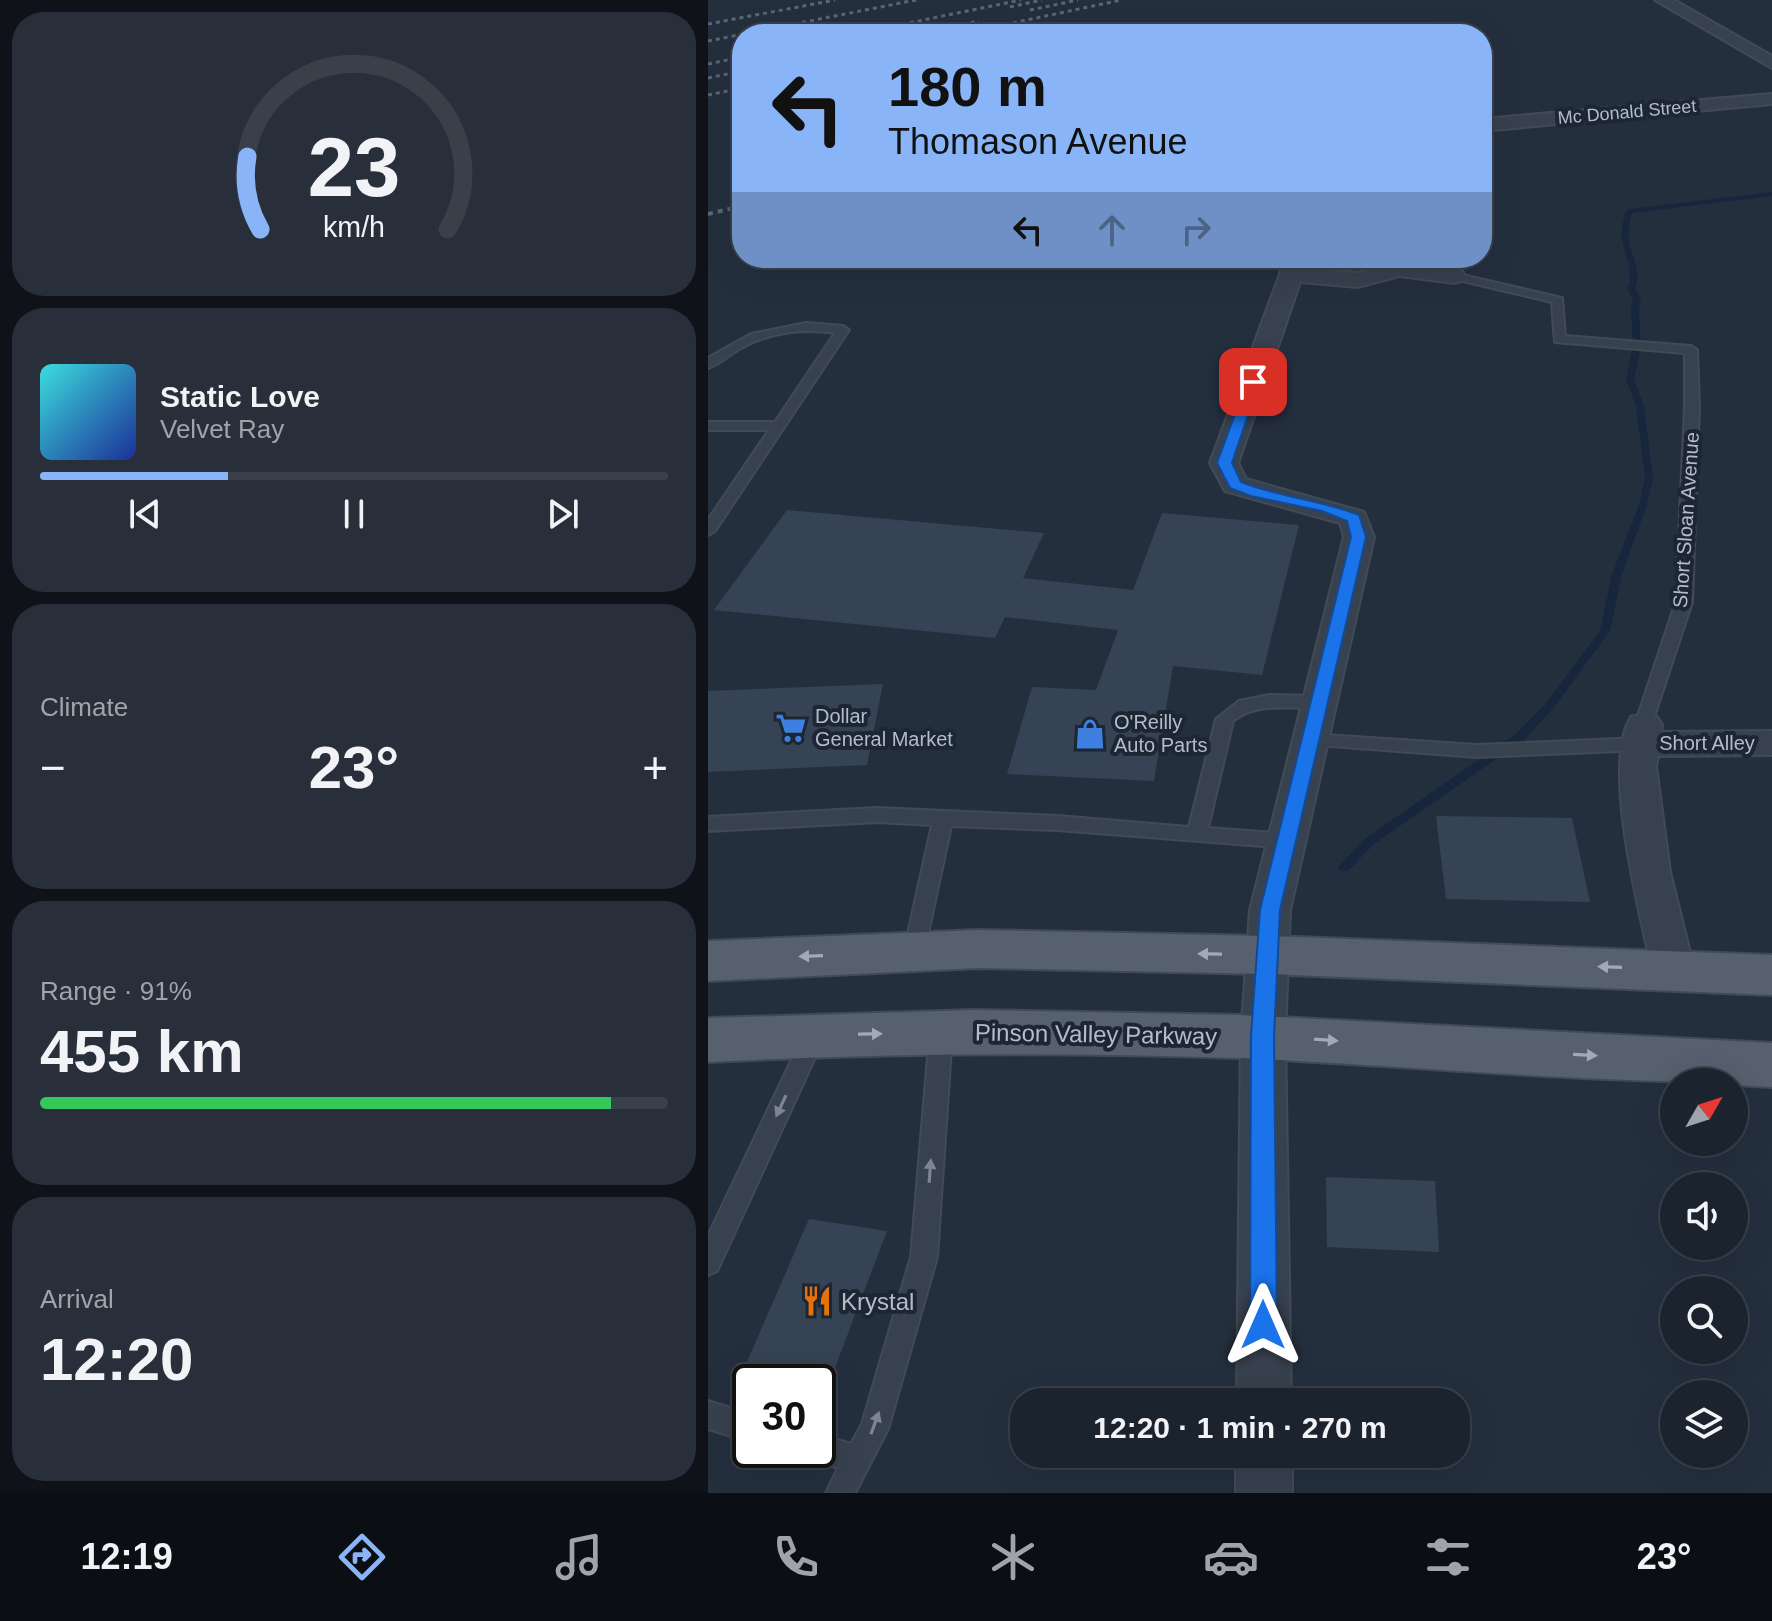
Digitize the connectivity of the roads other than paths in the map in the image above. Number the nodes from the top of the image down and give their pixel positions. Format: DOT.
graph roads {
  1 [pos="1663,0"];
  2 [pos="1772,63"];
  3 [pos="1772,99"];
  4 [pos="1492,124"];
  5 [pos="1291,268"];
  6 [pos="1301,268"];
  7 [pos="1454,276"];
  8 [pos="708,364"];
  9 [pos="708,426"];
  10 [pos="780,426"];
  11 [pos="708,531"];
  12 [pos="1319,702"];
  13 [pos="1643,735"];
  14 [pos="1310,740"];
  15 [pos="1772,743"];
  16 [pos="943,819"];
  17 [pos="708,824"];
  18 [pos="1197,832"];
  19 [pos="1288,841"];
  20 [pos="914,952"];
  21 [pos="1267,955"];
  22 [pos="708,961"];
  23 [pos="1673,969"];
  24 [pos="1772,975"];
  25 [pos="941,1033"];
  26 [pos="814,1035"];
  27 [pos="1263,1036"];
  28 [pos="708,1040"];
  29 [pos="1772,1065"];
  30 [pos="708,1263"];
  31 [pos="1264,1388"];
  32 [pos="708,1415"];
  33 [pos="732,1422"];
  34 [pos="836,1453"];
  35 [pos="858,1460"];
  36 [pos="1264,1468"];
  37 [pos="840,1493"];
  38 [pos="1264,1493"];
  1 -- 2 [label="street"];
  3 -- 4 [label="street, Mc Donald Street"];
  5 -- 12 [label="street"];
  6 -- 7 [label="street"];
  7 -- 13 [label="lane, Short Sloan Avenue"];
  8 -- 10 [label="lane"];
  9 -- 10 [label="lane"];
  10 -- 11 [label="lane"];
  12 -- 14 [label="street"];
  12 -- 18 [label="lane"];
  13 -- 14 [label="lane"];
  13 -- 15 [label="street, Short Alley"];
  13 -- 23 [label="street, Short Sloan Avenue"];
  14 -- 19 [label="street"];
  16 -- 17 [label="lane"];
  16 -- 18 [label="lane"];
  16 -- 20 [label="lane"];
  18 -- 19 [label="lane"];
  19 -- 21 [label="street"];
  21 -- 20 [label="main road, one-way"];
  20 -- 22 [label="main road, one-way"];
  23 -- 21 [label="main road, one-way"];
  21 -- 27 [label="street"];
  23 -- 24 [label="main road"];
  26 -- 25 [label="main road, Pinson Valley Parkway, one-way"];
  25 -- 27 [label="main road, Pinson Valley Parkway"];
  35 -- 25 [label="lane, one-way"];
  26 -- 28 [label="main road, Pinson Valley Parkway"];
  26 -- 30 [label="lane, one-way"];
  27 -- 29 [label="main road, Pinson Valley Parkway, one-way"];
  27 -- 31 [label="street"];
  32 -- 33 [label="lane"];
  34 -- 35 [label="lane"];
  35 -- 37 [label="lane"];
  36 -- 38 [label="street"];
}
